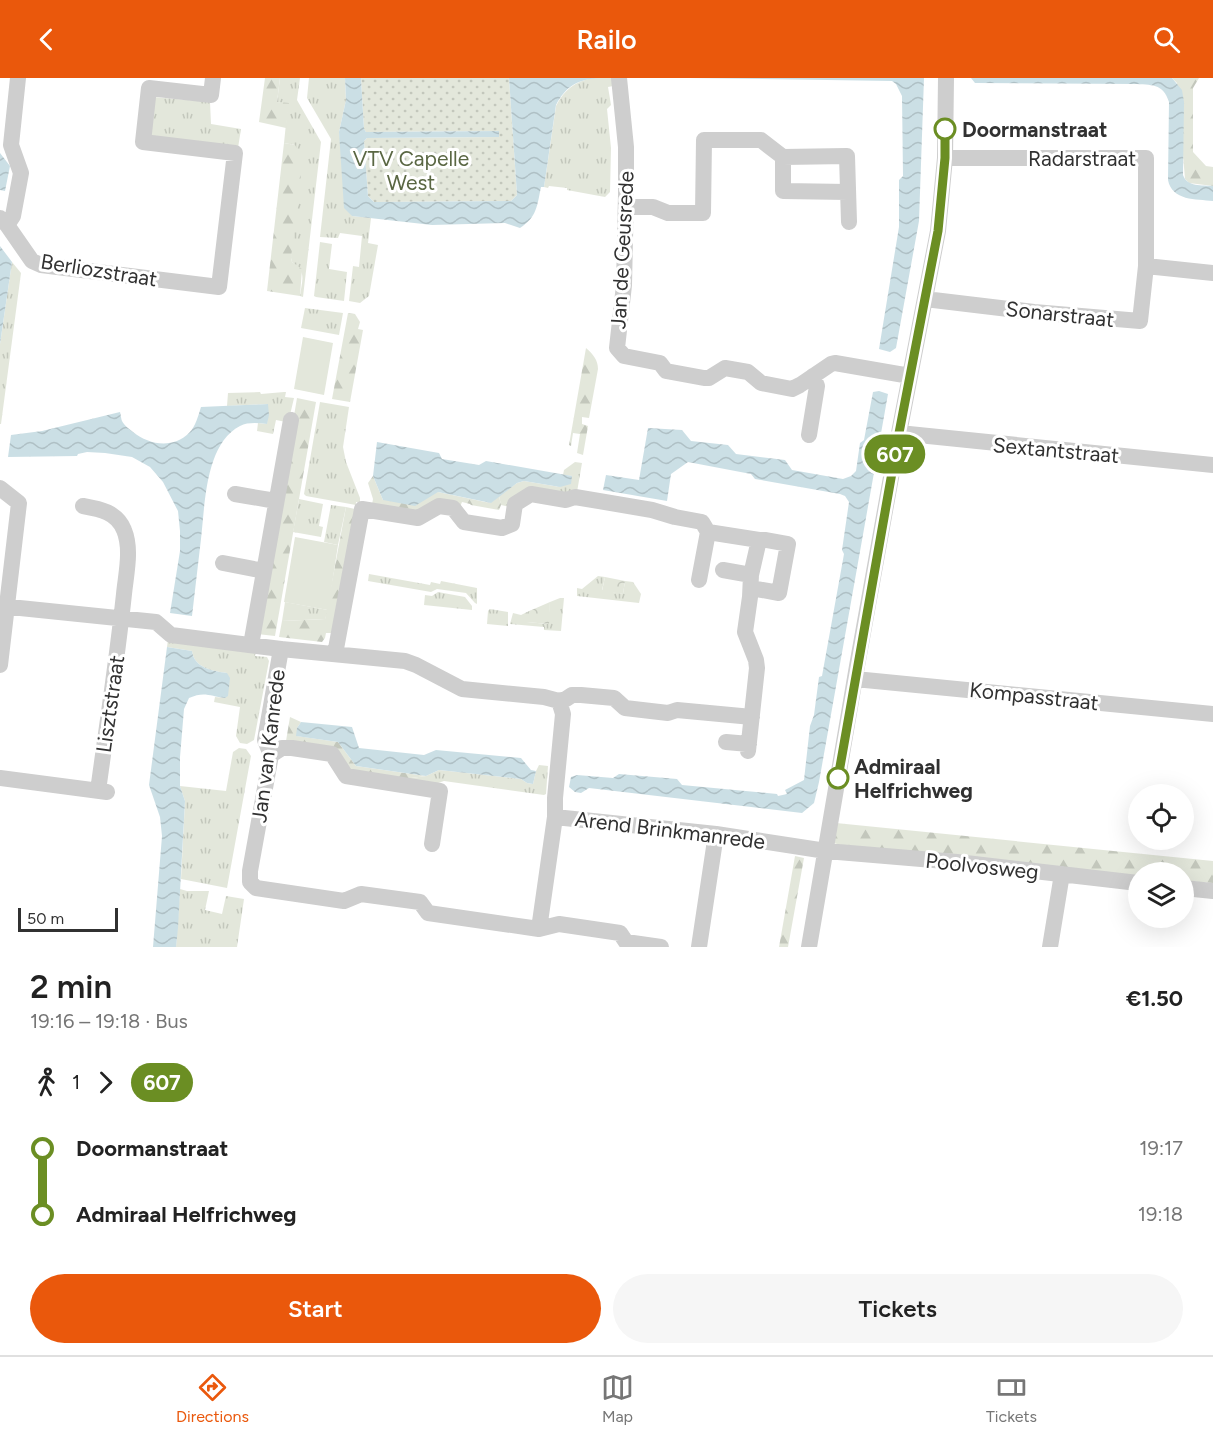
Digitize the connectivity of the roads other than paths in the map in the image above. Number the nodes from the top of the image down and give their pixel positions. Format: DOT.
graph roads {
  1 [pos="18,78"];
  2 [pos="213,78"];
  3 [pos="619,78"];
  4 [pos="946,78"];
  5 [pos="783,157"];
  6 [pos="945,158"];
  7 [pos="848,192"];
  8 [pos="626,207"];
  9 [pos="4,221"];
  10 [pos="849,222"];
  11 [pos="1146,266"];
  12 [pos="1213,273"];
  13 [pos="925,299"];
  14 [pos="813,376"];
  15 [pos="910,376"];
  16 [pos="291,420"];
  17 [pos="899,433"];
  18 [pos="809,435"];
  19 [pos="1213,465"];
  20 [pos="0,488"];
  21 [pos="235,494"];
  22 [pos="276,501"];
  23 [pos="83,506"];
  24 [pos="708,532"];
  25 [pos="759,540"];
  26 [pos="223,563"];
  27 [pos="723,570"];
  28 [pos="264,571"];
  29 [pos="699,580"];
  30 [pos="751,582"];
  31 [pos="4,606"];
  32 [pos="121,618"];
  33 [pos="251,645"];
  34 [pos="281,649"];
  35 [pos="335,654"];
  36 [pos="0,665"];
  37 [pos="855,679"];
  38 [pos="559,701"];
  39 [pos="1213,714"];
  40 [pos="752,717"];
  41 [pos="726,742"];
  42 [pos="271,755"];
  43 [pos="0,778"];
  44 [pos="555,817"];
  45 [pos="716,834"];
  46 [pos="432,844"];
  47 [pos="826,851"];
  48 [pos="1062,874"];
  49 [pos="1128,882"];
  50 [pos="1194,889"];
  51 [pos="1213,891"];
  52 [pos="539,929"];
  53 [pos="661,947"];
  54 [pos="699,947"];
  55 [pos="809,947"];
  56 [pos="1050,947"];
  1 -- 9 [label="street"];
  2 -- 9 [label="street, Berliozstraat"];
  3 -- 8 [label="street, Jan de Geusrede"];
  4 -- 6 [label="street"];
  5 -- 7 [label="street"];
  5 -- 7 [label="street"];
  5 -- 8 [label="street"];
  6 -- 11 [label="street, Radarstraat"];
  6 -- 13 [label="street"];
  7 -- 10 [label="street"];
  8 -- 14 [label="street, Jan de Geusrede"];
  11 -- 12 [label="street"];
  11 -- 13 [label="street, Sonarstraat"];
  13 -- 15 [label="street"];
  14 -- 15 [label="street, Jan de Geusrede"];
  14 -- 18 [label="street"];
  15 -- 17 [label="street"];
  16 -- 22 [label="street"];
  17 -- 19 [label="street, Sextantstraat"];
  17 -- 37 [label="street"];
  20 -- 31 [label="street"];
  21 -- 22 [label="street"];
  22 -- 28 [label="street"];
  23 -- 32 [label="street, Lisztstraat"];
  24 -- 25 [label="street"];
  24 -- 29 [label="street"];
  24 -- 35 [label="street"];
  25 -- 30 [label="street"];
  25 -- 30 [label="street"];
  26 -- 28 [label="street"];
  27 -- 30 [label="street"];
  28 -- 33 [label="street"];
  30 -- 40 [label="street"];
  31 -- 32 [label="street"];
  31 -- 36 [label="street"];
  32 -- 33 [label="street"];
  32 -- 43 [label="street, Lisztstraat"];
  33 -- 34 [label="street"];
  34 -- 35 [label="street"];
  34 -- 42 [label="street, Jan van Kanrede"];
  35 -- 38 [label="street"];
  37 -- 39 [label="street, Kompasstraat"];
  37 -- 47 [label="street"];
  38 -- 40 [label="street"];
  38 -- 44 [label="street"];
  40 -- 41 [label="street"];
  42 -- 46 [label="street"];
  42 -- 52 [label="street, Jan van Kanrede"];
  44 -- 45 [label="street, Arend Brinkmanrede"];
  44 -- 52 [label="street, Arend Brinkmanrede"];
  45 -- 47 [label="street, Arend Brinkmanrede"];
  45 -- 54 [label="street"];
  47 -- 48 [label="street, Poolvosweg"];
  47 -- 55 [label="street"];
  48 -- 49 [label="street, Poolvosweg"];
  48 -- 56 [label="street"];
  50 -- 51 [label="street"];
  52 -- 53 [label="street, Jan van Kanrede"];
}
